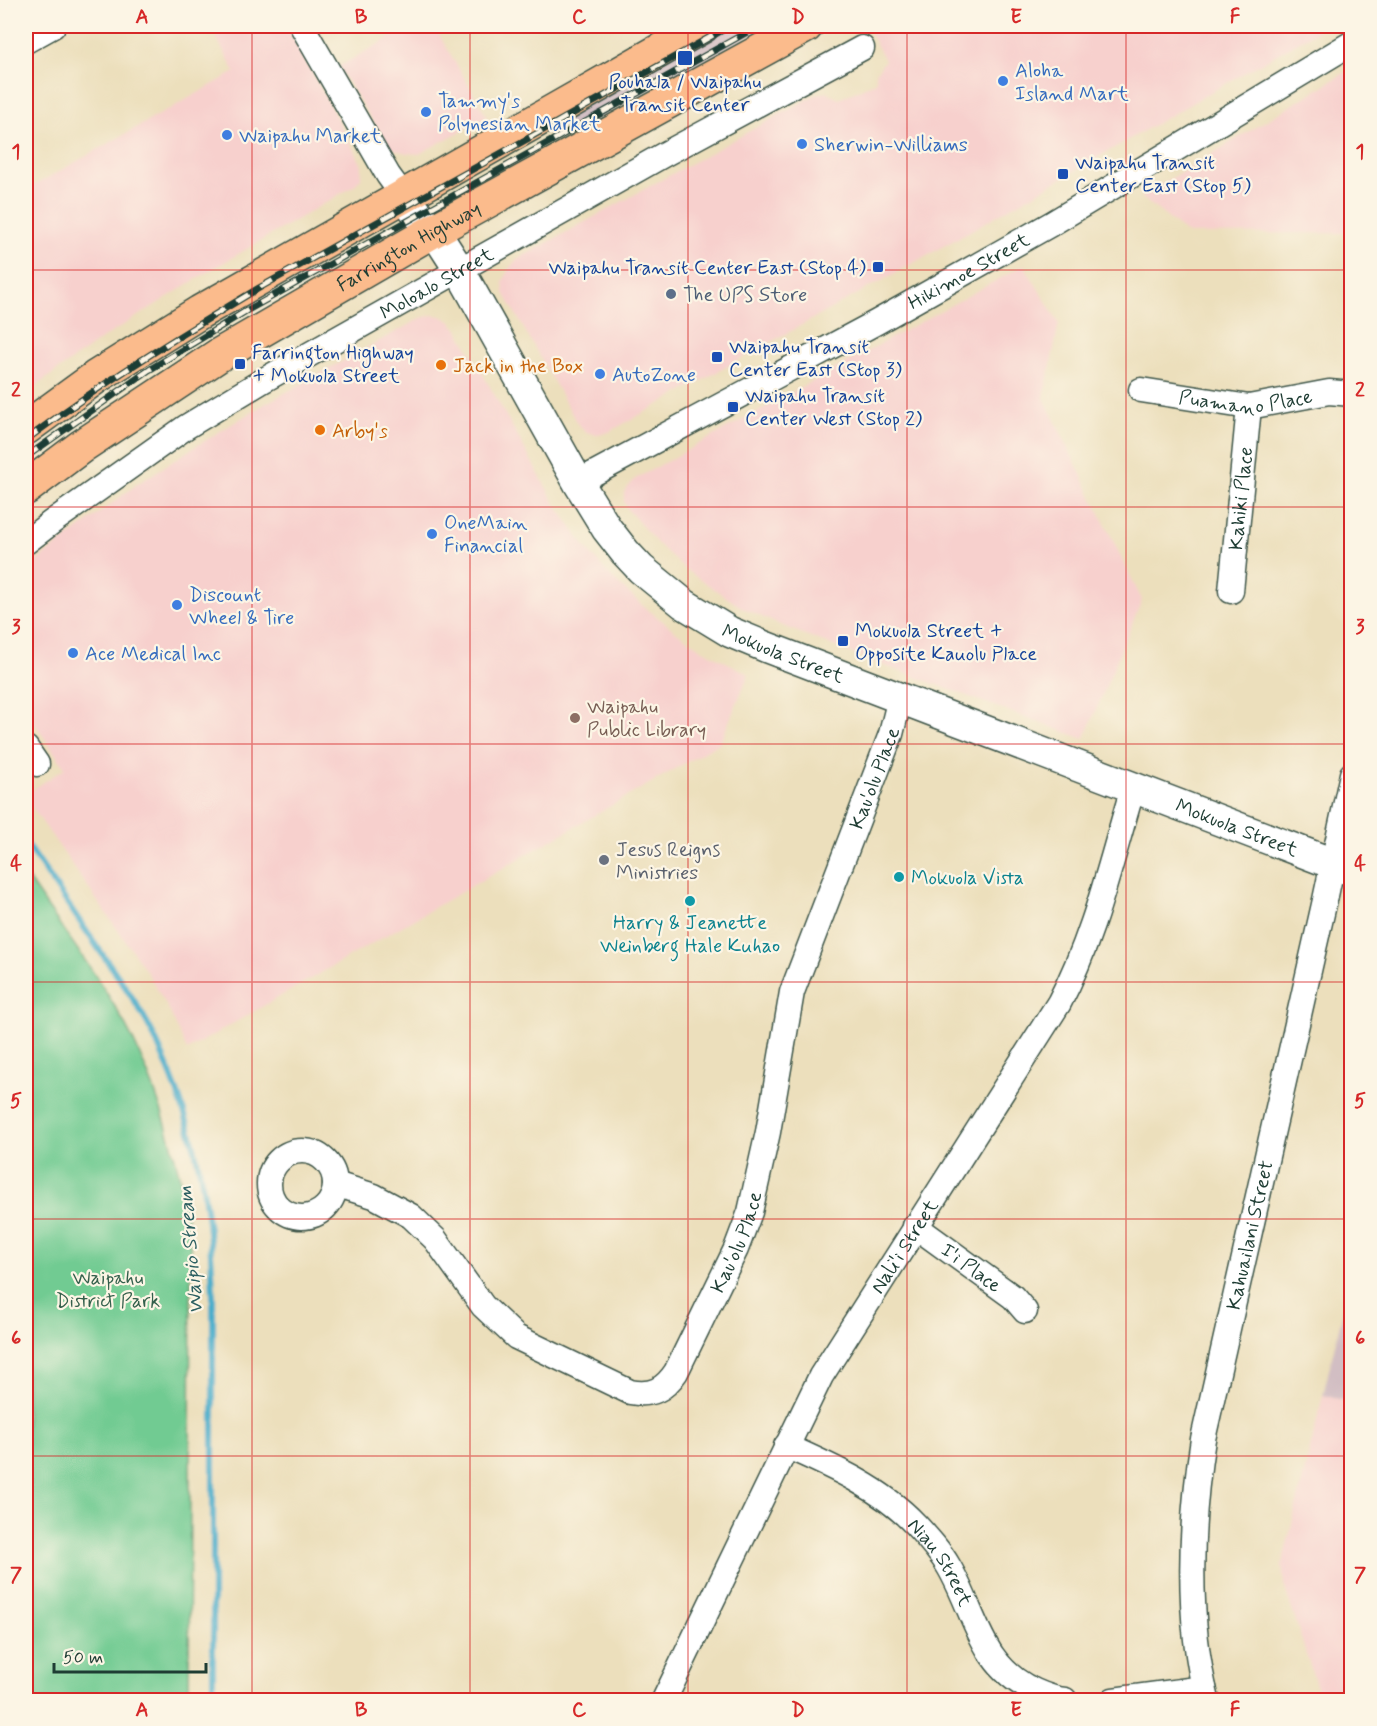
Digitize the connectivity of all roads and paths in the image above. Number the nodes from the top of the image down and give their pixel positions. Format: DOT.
graph roads {
  1 [pos="53,26"];
  2 [pos="303,26"];
  3 [pos="703,26"];
  4 [pos="806,26"];
  5 [pos="26,41"];
  6 [pos="1352,44"];
  7 [pos="862,48"];
  8 [pos="404,197"];
  9 [pos="433,231"];
  10 [pos="460,271"];
  11 [pos="1141,390"];
  12 [pos="1352,394"];
  13 [pos="1249,407"];
  14 [pos="26,428"];
  15 [pos="578,482"];
  16 [pos="26,488"];
  17 [pos="26,543"];
  18 [pos="1231,591"];
  19 [pos="900,698"];
  20 [pos="1352,774"];
  21 [pos="1133,788"];
  22 [pos="1342,867"];
  23 [pos="335,1184"];
  24 [pos="915,1226"];
  25 [pos="1025,1311"];
  26 [pos="786,1446"];
  27 [pos="1205,1694"];
  28 [pos="664,1700"];
  29 [pos="1065,1701"];
  30 [pos="1113,1701"];
  1 -- 5 [label="street"];
  2 -- 8 [label="street"];
  3 -- 8 [label="main road"];
  4 -- 9 [label="main road, Farrington Highway"];
  6 -- 15 [label="street, Hikimoe Street"];
  7 -- 10 [label="street, Moloalo Street"];
  8 -- 9 [label="street, Mokuola Street"];
  8 -- 14 [label="main road"];
  9 -- 10 [label="street, Mokuola Street"];
  9 -- 16 [label="main road, Farrington Highway"];
  10 -- 15 [label="street, Mokuola Street"];
  10 -- 17 [label="street, Moloalo Street"];
  11 -- 13 [label="street, Puamano Place"];
  12 -- 13 [label="street, Puamano Place"];
  13 -- 18 [label="street, Kahiki Place"];
  15 -- 19 [label="street, Mokuola Street"];
  19 -- 21 [label="street, Mokuola Street"];
  19 -- 23 [label="street, Kau'olu Place"];
  20 -- 22 [label="street, Kahuailani Street"];
  21 -- 22 [label="street, Mokuola Street"];
  21 -- 24 [label="street, Nali'i Street"];
  22 -- 27 [label="street, Kahuailani Street"];
  24 -- 25 [label="street, I'i Place"];
  24 -- 26 [label="street, Nali'i Street"];
  26 -- 28 [label="street, Nali'i Street"];
  26 -- 29 [label="street, Niau Street"];
  27 -- 30 [label="street"];
}
